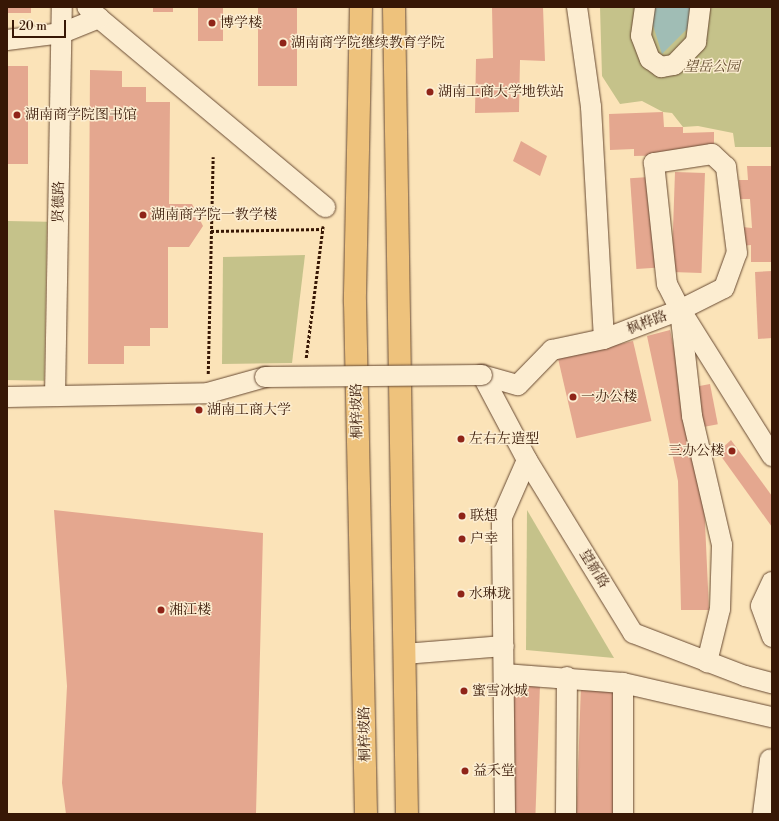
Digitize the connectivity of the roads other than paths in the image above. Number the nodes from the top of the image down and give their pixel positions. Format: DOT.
graph roads {
  1 [pos="62,7"];
  2 [pos="361,7"];
  3 [pos="394,7"];
  4 [pos="577,7"];
  5 [pos="646,7"];
  6 [pos="700,7"];
  7 [pos="93,12"];
  8 [pos="62,33"];
  9 [pos="7,40"];
  10 [pos="325,207"];
  11 [pos="680,310"];
  12 [pos="604,339"];
  13 [pos="482,375"];
  14 [pos="55,396"];
  15 [pos="7,397"];
  16 [pos="772,456"];
  17 [pos="527,460"];
  18 [pos="772,582"];
  19 [pos="772,637"];
  20 [pos="504,646"];
  21 [pos="404,654"];
  22 [pos="707,662"];
  23 [pos="504,674"];
  24 [pos="567,677"];
  25 [pos="623,683"];
  26 [pos="772,683"];
  27 [pos="772,717"];
  28 [pos="770,759"];
  29 [pos="366,814"];
  30 [pos="407,814"];
  31 [pos="504,814"];
  32 [pos="566,814"];
  33 [pos="623,814"];
  34 [pos="763,814"];
  1 -- 8 [label="street, 贤德路"];
  2 -- 29 [label="main road, 桐梓坡路"];
  3 -- 21 [label="main road"];
  4 -- 12 [label="street"];
  5 -- 6 [label="street"];
  7 -- 8 [label="street"];
  7 -- 10 [label="street"];
  8 -- 9 [label="street"];
  8 -- 14 [label="street, 贤德路"];
  11 -- 11 [label="street"];
  11 -- 12 [label="street, 枫桦路"];
  11 -- 16 [label="street, 枫桦路"];
  11 -- 22 [label="street"];
  12 -- 13 [label="street, 枫桦路"];
  13 -- 14 [label="street, bridge"];
  13 -- 17 [label="street, 望新路"];
  14 -- 15 [label="street"];
  17 -- 20 [label="street"];
  17 -- 22 [label="street, 望新路"];
  18 -- 19 [label="street"];
  20 -- 21 [label="street"];
  20 -- 23 [label="street"];
  21 -- 30 [label="main road"];
  22 -- 26 [label="street, 望新路"];
  23 -- 24 [label="street"];
  23 -- 31 [label="street"];
  24 -- 25 [label="street"];
  24 -- 32 [label="street"];
  25 -- 27 [label="street"];
  25 -- 33 [label="street"];
  28 -- 34 [label="street"];
}
